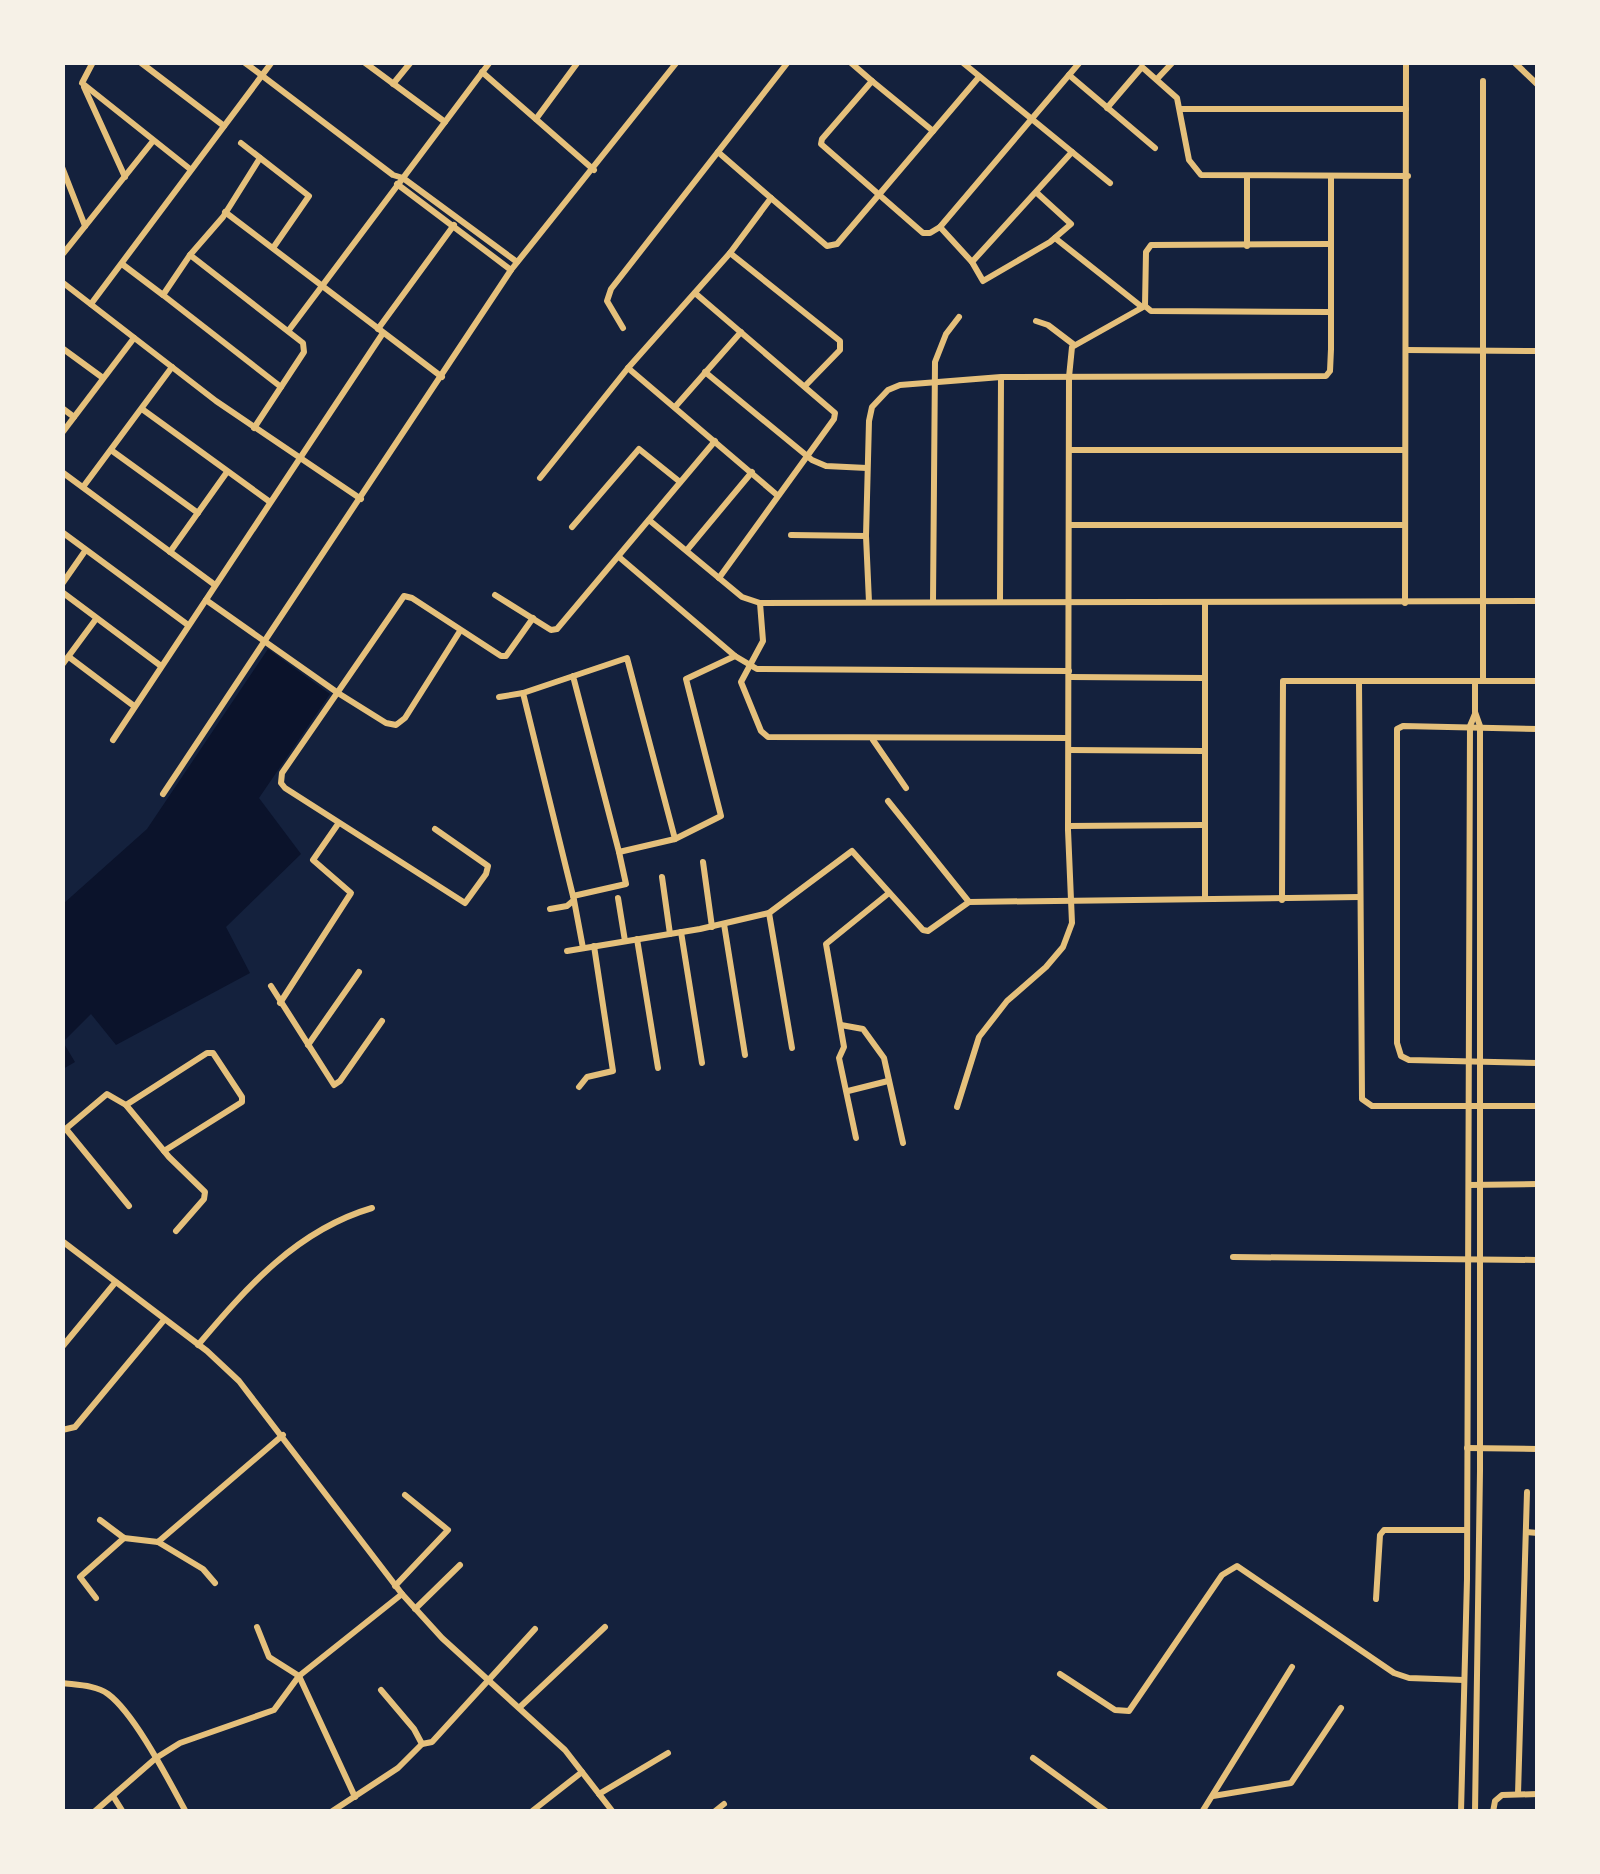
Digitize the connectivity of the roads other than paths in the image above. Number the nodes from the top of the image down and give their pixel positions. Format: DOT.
graph roads {
  1 [pos="93,62"];
  2 [pos="140,62"];
  3 [pos="244,62"];
  4 [pos="272,62"];
  5 [pos="364,62"];
  6 [pos="410,62"];
  7 [pos="490,62"];
  8 [pos="578,62"];
  9 [pos="677,62"];
  10 [pos="788,62"];
  11 [pos="850,62"];
  12 [pos="962,62"];
  13 [pos="1080,62"];
  14 [pos="1173,62"];
  15 [pos="1406,62"];
  16 [pos="1514,62"];
  17 [pos="1144,65"];
  18 [pos="482,72"];
  19 [pos="262,76"];
  20 [pos="1069,76"];
  21 [pos="979,77"];
  22 [pos="1157,79"];
  23 [pos="872,80"];
  24 [pos="1483,81"];
  25 [pos="82,84"];
  26 [pos="393,84"];
  27 [pos="1538,85"];
  28 [pos="1107,108"];
  29 [pos="1406,108"];
  30 [pos="1181,109"];
  31 [pos="1030,117"];
  32 [pos="536,119"];
  33 [pos="445,122"];
  34 [pos="224,126"];
  35 [pos="933,132"];
  36 [pos="153,141"];
  37 [pos="241,143"];
  38 [pos="1155,148"];
  39 [pos="718,152"];
  40 [pos="1073,152"];
  41 [pos="260,158"];
  42 [pos="62,167"];
  43 [pos="190,168"];
  44 [pos="594,170"];
  45 [pos="1408,176"];
  46 [pos="125,177"];
  47 [pos="1247,177"];
  48 [pos="1331,178"];
  49 [pos="400,182"];
  50 [pos="1110,183"];
  51 [pos="1038,193"];
  52 [pos="879,195"];
  53 [pos="771,198"];
  54 [pos="226,212"];
  55 [pos="459,219"];
  56 [pos="86,227"];
  57 [pos="453,227"];
  58 [pos="940,227"];
  59 [pos="1056,238"];
  60 [pos="1329,244"];
  61 [pos="1248,246"];
  62 [pos="273,248"];
  63 [pos="730,253"];
  64 [pos="62,255"];
  65 [pos="190,255"];
  66 [pos="518,262"];
  67 [pos="972,262"];
  68 [pos="122,264"];
  69 [pos="511,270"];
  70 [pos="62,282"];
  71 [pos="322,284"];
  72 [pos="695,293"];
  73 [pos="163,295"];
  74 [pos="91,304"];
  75 [pos="1144,306"];
  76 [pos="1329,312"];
  77 [pos="959,317"];
  78 [pos="1036,321"];
  79 [pos="378,328"];
  80 [pos="624,328"];
  81 [pos="289,330"];
  82 [pos="740,332"];
  83 [pos="134,338"];
  84 [pos="1074,344"];
  85 [pos="62,348"];
  86 [pos="1406,350"];
  87 [pos="1538,352"];
  88 [pos="1480,353"];
  89 [pos="172,367"];
  90 [pos="628,368"];
  91 [pos="705,372"];
  92 [pos="442,377"];
  93 [pos="1001,377"];
  94 [pos="1069,377"];
  95 [pos="103,378"];
  96 [pos="934,382"];
  97 [pos="806,385"];
  98 [pos="281,387"];
  99 [pos="675,407"];
  100 [pos="62,408"];
  101 [pos="142,408"];
  102 [pos="74,417"];
  103 [pos="254,428"];
  104 [pos="62,433"];
  105 [pos="715,441"];
  106 [pos="111,450"];
  107 [pos="1070,450"];
  108 [pos="1404,450"];
  109 [pos="806,456"];
  110 [pos="300,458"];
  111 [pos="867,468"];
  112 [pos="62,472"];
  113 [pos="227,472"];
  114 [pos="752,472"];
  115 [pos="540,478"];
  116 [pos="680,482"];
  117 [pos="82,486"];
  118 [pos="778,495"];
  119 [pos="361,499"];
  120 [pos="270,502"];
  121 [pos="198,513"];
  122 [pos="649,520"];
  123 [pos="1069,525"];
  124 [pos="1404,525"];
  125 [pos="572,528"];
  126 [pos="62,532"];
  127 [pos="791,535"];
  128 [pos="866,536"];
  129 [pos="687,550"];
  130 [pos="85,551"];
  131 [pos="170,552"];
  132 [pos="619,557"];
  133 [pos="719,578"];
  134 [pos="62,584"];
  135 [pos="215,585"];
  136 [pos="62,592"];
  137 [pos="494,595"];
  138 [pos="206,600"];
  139 [pos="1000,601"];
  140 [pos="1538,601"];
  141 [pos="760,602"];
  142 [pos="869,602"];
  143 [pos="934,602"];
  144 [pos="1070,602"];
  145 [pos="1204,602"];
  146 [pos="1481,602"];
  147 [pos="1405,603"];
  148 [pos="533,618"];
  149 [pos="96,619"];
  150 [pos="188,625"];
  151 [pos="460,632"];
  152 [pos="266,642"];
  153 [pos="734,656"];
  154 [pos="69,657"];
  155 [pos="62,665"];
  156 [pos="161,666"];
  157 [pos="751,666"];
  158 [pos="1069,674"];
  159 [pos="573,676"];
  160 [pos="1204,678"];
  161 [pos="1479,680"];
  162 [pos="1538,681"];
  163 [pos="1358,682"];
  164 [pos="338,693"];
  165 [pos="522,693"];
  166 [pos="499,697"];
  167 [pos="134,706"];
  168 [pos="1475,712"];
  169 [pos="1470,726"];
  170 [pos="1480,726"];
  171 [pos="1538,728"];
  172 [pos="1068,738"];
  173 [pos="873,739"];
  174 [pos="113,740"];
  175 [pos="1069,750"];
  176 [pos="1203,751"];
  177 [pos="906,788"];
  178 [pos="164,794"];
  179 [pos="888,801"];
  180 [pos="338,824"];
  181 [pos="1203,825"];
  182 [pos="1068,826"];
  183 [pos="435,830"];
  184 [pos="1470,831"];
  185 [pos="1482,831"];
  186 [pos="675,839"];
  187 [pos="620,852"];
  188 [pos="703,862"];
  189 [pos="662,876"];
  190 [pos="889,893"];
  191 [pos="574,898"];
  192 [pos="618,898"];
  193 [pos="1205,898"];
  194 [pos="1360,898"];
  195 [pos="1072,899"];
  196 [pos="1282,900"];
  197 [pos="969,902"];
  198 [pos="550,910"];
  199 [pos="769,913"];
  200 [pos="724,924"];
  201 [pos="712,927"];
  202 [pos="681,932"];
  203 [pos="670,934"];
  204 [pos="637,940"];
  205 [pos="625,942"];
  206 [pos="594,946"];
  207 [pos="582,948"];
  208 [pos="567,951"];
  209 [pos="359,972"];
  210 [pos="271,986"];
  211 [pos="280,1003"];
  212 [pos="382,1021"];
  213 [pos="840,1025"];
  214 [pos="308,1045"];
  215 [pos="792,1048"];
  216 [pos="744,1056"];
  217 [pos="1468,1062"];
  218 [pos="1538,1062"];
  219 [pos="1481,1063"];
  220 [pos="702,1064"];
  221 [pos="658,1068"];
  222 [pos="888,1081"];
  223 [pos="580,1087"];
  224 [pos="848,1091"];
  225 [pos="126,1105"];
  226 [pos="1469,1105"];
  227 [pos="1479,1105"];
  228 [pos="1538,1106"];
  229 [pos="957,1107"];
  230 [pos="64,1131"];
  231 [pos="856,1138"];
  232 [pos="903,1143"];
  233 [pos="164,1151"];
  234 [pos="1481,1184"];
  235 [pos="1538,1184"];
  236 [pos="1469,1185"];
  237 [pos="129,1206"];
  238 [pos="372,1208"];
  239 [pos="176,1231"];
  240 [pos="62,1241"];
  241 [pos="1233,1258"];
  242 [pos="1468,1260"];
  243 [pos="1480,1260"];
  244 [pos="1538,1260"];
  245 [pos="114,1284"];
  246 [pos="164,1320"];
  247 [pos="198,1345"];
  248 [pos="62,1348"];
  249 [pos="62,1430"];
  250 [pos="283,1434"];
  251 [pos="1467,1448"];
  252 [pos="1480,1448"];
  253 [pos="1538,1449"];
  254 [pos="1527,1492"];
  255 [pos="405,1495"];
  256 [pos="100,1520"];
  257 [pos="1467,1530"];
  258 [pos="1526,1532"];
  259 [pos="1538,1532"];
  260 [pos="124,1538"];
  261 [pos="158,1542"];
  262 [pos="460,1564"];
  263 [pos="1468,1579"];
  264 [pos="1479,1580"];
  265 [pos="216,1583"];
  266 [pos="395,1586"];
  267 [pos="402,1594"];
  268 [pos="96,1598"];
  269 [pos="1376,1598"];
  270 [pos="415,1609"];
  271 [pos="258,1627"];
  272 [pos="605,1627"];
  273 [pos="535,1629"];
  274 [pos="1292,1666"];
  275 [pos="1060,1674"];
  276 [pos="299,1676"];
  277 [pos="1464,1680"];
  278 [pos="490,1682"];
  279 [pos="62,1683"];
  280 [pos="382,1690"];
  281 [pos="520,1708"];
  282 [pos="1341,1708"];
  283 [pos="1464,1719"];
  284 [pos="1475,1719"];
  285 [pos="422,1744"];
  286 [pos="668,1753"];
  287 [pos="156,1758"];
  288 [pos="1033,1758"];
  289 [pos="582,1772"];
  290 [pos="600,1794"];
  291 [pos="1518,1794"];
  292 [pos="1538,1794"];
  293 [pos="114,1796"];
  294 [pos="1212,1796"];
  295 [pos="355,1797"];
  296 [pos="724,1804"];
  297 [pos="94,1812"];
  298 [pos="123,1812"];
  299 [pos="186,1812"];
  300 [pos="332,1812"];
  301 [pos="530,1812"];
  302 [pos="613,1812"];
  303 [pos="714,1812"];
  304 [pos="1107,1812"];
  305 [pos="1202,1812"];
  306 [pos="1461,1812"];
  307 [pos="1474,1812"];
  308 [pos="1494,1812"];
  1 -- 25 [label="street"];
  2 -- 34 [label="street"];
  3 -- 19 [label="street"];
  4 -- 19 [label="street"];
  5 -- 26 [label="street"];
  6 -- 26 [label="street"];
  7 -- 18 [label="street"];
  8 -- 32 [label="street"];
  9 -- 44 [label="street"];
  10 -- 39 [label="street"];
  11 -- 23 [label="street"];
  12 -- 21 [label="street"];
  13 -- 20 [label="street"];
  14 -- 22 [label="street"];
  15 -- 29 [label="street"];
  16 -- 27 [label="street"];
  17 -- 22 [label="street"];
  17 -- 28 [label="street"];
  18 -- 32 [label="street"];
  18 -- 33 [label="street"];
  19 -- 34 [label="street"];
  19 -- 49 [label="street"];
  20 -- 28 [label="street"];
  20 -- 31 [label="street"];
  21 -- 31 [label="street"];
  21 -- 35 [label="street"];
  22 -- 30 [label="street"];
  23 -- 35 [label="street"];
  23 -- 52 [label="street"];
  24 -- 88 [label="street"];
  25 -- 36 [label="street"];
  25 -- 46 [label="street"];
  26 -- 33 [label="street"];
  28 -- 38 [label="street"];
  29 -- 30 [label="street"];
  29 -- 45 [label="street"];
  30 -- 47 [label="street"];
  31 -- 40 [label="street"];
  31 -- 58 [label="street"];
  32 -- 44 [label="street"];
  33 -- 49 [label="street"];
  34 -- 43 [label="street"];
  35 -- 52 [label="street"];
  36 -- 43 [label="street"];
  36 -- 46 [label="street"];
  37 -- 41 [label="street"];
  39 -- 53 [label="street"];
  39 -- 80 [label="street"];
  40 -- 50 [label="street"];
  40 -- 51 [label="street"];
  41 -- 54 [label="street"];
  41 -- 62 [label="street"];
  42 -- 56 [label="street"];
  43 -- 68 [label="street"];
  44 -- 66 [label="street"];
  45 -- 48 [label="street"];
  45 -- 86 [label="street"];
  46 -- 56 [label="street"];
  47 -- 48 [label="street"];
  47 -- 61 [label="street"];
  48 -- 60 [label="street"];
  49 -- 55 [label="street"];
  49 -- 57 [label="street"];
  49 -- 71 [label="street"];
  51 -- 59 [label="street"];
  51 -- 67 [label="street"];
  52 -- 53 [label="street"];
  52 -- 58 [label="street"];
  53 -- 63 [label="street"];
  54 -- 62 [label="street"];
  54 -- 65 [label="street"];
  55 -- 57 [label="street"];
  55 -- 66 [label="street"];
  56 -- 64 [label="street"];
  57 -- 69 [label="street"];
  57 -- 79 [label="street"];
  58 -- 67 [label="street"];
  59 -- 67 [label="street"];
  59 -- 75 [label="street"];
  60 -- 61 [label="street"];
  60 -- 76 [label="street"];
  61 -- 75 [label="street"];
  62 -- 71 [label="street"];
  63 -- 72 [label="street"];
  63 -- 97 [label="street"];
  65 -- 73 [label="street"];
  65 -- 81 [label="street"];
  66 -- 69 [label="street"];
  68 -- 73 [label="street"];
  68 -- 74 [label="street"];
  69 -- 92 [label="street"];
  70 -- 74 [label="street"];
  71 -- 79 [label="street"];
  71 -- 81 [label="street"];
  72 -- 82 [label="street"];
  72 -- 90 [label="street"];
  73 -- 98 [label="street"];
  74 -- 83 [label="street"];
  75 -- 76 [label="street"];
  75 -- 84 [label="street"];
  76 -- 94 [label="street"];
  77 -- 96 [label="street"];
  78 -- 84 [label="street"];
  79 -- 92 [label="street"];
  79 -- 110 [label="street"];
  81 -- 98 [label="street"];
  82 -- 91 [label="street"];
  82 -- 97 [label="street"];
  83 -- 89 [label="street"];
  83 -- 95 [label="street"];
  84 -- 94 [label="street"];
  85 -- 95 [label="street"];
  86 -- 88 [label="street"];
  86 -- 108 [label="street"];
  87 -- 88 [label="street"];
  88 -- 146 [label="street"];
  89 -- 101 [label="street"];
  89 -- 103 [label="street"];
  90 -- 99 [label="street"];
  90 -- 115 [label="street"];
  91 -- 99 [label="street"];
  91 -- 109 [label="street"];
  92 -- 119 [label="street"];
  93 -- 94 [label="street"];
  93 -- 96 [label="street"];
  93 -- 139 [label="street"];
  94 -- 107 [label="street"];
  95 -- 102 [label="street"];
  96 -- 111 [label="street"];
  96 -- 143 [label="street"];
  97 -- 109 [label="street"];
  98 -- 103 [label="street"];
  99 -- 105 [label="street"];
  100 -- 102 [label="street"];
  101 -- 106 [label="street"];
  101 -- 113 [label="street"];
  102 -- 104 [label="street"];
  103 -- 110 [label="street"];
  105 -- 114 [label="street"];
  105 -- 116 [label="street"];
  106 -- 117 [label="street"];
  106 -- 121 [label="street"];
  107 -- 108 [label="street"];
  107 -- 123 [label="street"];
  108 -- 124 [label="street"];
  109 -- 111 [label="street"];
  109 -- 118 [label="street"];
  110 -- 119 [label="street"];
  110 -- 120 [label="street"];
  111 -- 128 [label="street"];
  112 -- 117 [label="street"];
  113 -- 120 [label="street"];
  113 -- 121 [label="street"];
  114 -- 118 [label="street"];
  114 -- 129 [label="street"];
  116 -- 122 [label="street"];
  116 -- 125 [label="street"];
  117 -- 131 [label="street"];
  118 -- 133 [label="street"];
  119 -- 152 [label="street"];
  120 -- 135 [label="street"];
  121 -- 131 [label="street"];
  122 -- 129 [label="street"];
  122 -- 132 [label="street"];
  123 -- 124 [label="street"];
  123 -- 144 [label="street"];
  124 -- 147 [label="street"];
  126 -- 130 [label="street"];
  127 -- 128 [label="street"];
  128 -- 142 [label="street"];
  129 -- 133 [label="street"];
  130 -- 134 [label="street"];
  130 -- 150 [label="street"];
  131 -- 135 [label="street"];
  132 -- 148 [label="street"];
  132 -- 153 [label="street"];
  133 -- 141 [label="street"];
  135 -- 138 [label="street"];
  136 -- 149 [label="street"];
  137 -- 148 [label="street"];
  138 -- 150 [label="street"];
  138 -- 152 [label="street"];
  139 -- 143 [label="street"];
  139 -- 144 [label="street"];
  140 -- 146 [label="street"];
  141 -- 142 [label="street"];
  141 -- 157 [label="street"];
  142 -- 143 [label="street"];
  144 -- 145 [label="street"];
  144 -- 158 [label="street"];
  145 -- 147 [label="street"];
  145 -- 160 [label="street"];
  146 -- 147 [label="street"];
  146 -- 161 [label="street"];
  148 -- 151 [label="street"];
  149 -- 154 [label="street"];
  149 -- 156 [label="street"];
  150 -- 156 [label="street"];
  151 -- 164 [label="street"];
  151 -- 164 [label="street"];
  152 -- 164 [label="street"];
  152 -- 178 [label="street"];
  153 -- 157 [label="street"];
  153 -- 186 [label="street"];
  154 -- 155 [label="street"];
  154 -- 167 [label="street"];
  156 -- 167 [label="street"];
  157 -- 158 [label="street"];
  157 -- 173 [label="street"];
  158 -- 160 [label="street"];
  158 -- 172 [label="street"];
  159 -- 165 [label="street"];
  159 -- 186 [label="street"];
  159 -- 187 [label="street"];
  160 -- 176 [label="street"];
  161 -- 162 [label="street"];
  161 -- 163 [label="street"];
  161 -- 168 [label="street"];
  163 -- 194 [label="street"];
  163 -- 196 [label="street"];
  164 -- 180 [label="street"];
  165 -- 166 [label="street"];
  165 -- 191 [label="street"];
  167 -- 174 [label="street"];
  168 -- 169 [label="street"];
  168 -- 170 [label="street"];
  169 -- 170 [label="street"];
  169 -- 184 [label="street"];
  169 -- 217 [label="street"];
  170 -- 171 [label="street"];
  170 -- 185 [label="street"];
  172 -- 173 [label="street"];
  172 -- 175 [label="street"];
  173 -- 177 [label="street"];
  175 -- 176 [label="street"];
  175 -- 182 [label="street"];
  176 -- 181 [label="street"];
  179 -- 197 [label="street"];
  180 -- 183 [label="street"];
  180 -- 211 [label="street"];
  181 -- 182 [label="street"];
  181 -- 193 [label="street"];
  182 -- 195 [label="street"];
  184 -- 185 [label="street"];
  184 -- 217 [label="street"];
  185 -- 219 [label="street"];
  186 -- 187 [label="street"];
  187 -- 191 [label="street"];
  188 -- 201 [label="street"];
  189 -- 203 [label="street"];
  190 -- 197 [label="street"];
  190 -- 199 [label="street"];
  190 -- 213 [label="street"];
  191 -- 198 [label="street"];
  191 -- 207 [label="street"];
  192 -- 205 [label="street"];
  193 -- 195 [label="street"];
  193 -- 196 [label="street"];
  194 -- 196 [label="street"];
  194 -- 226 [label="street"];
  195 -- 197 [label="street"];
  195 -- 229 [label="street"];
  199 -- 200 [label="street"];
  199 -- 215 [label="street"];
  200 -- 201 [label="street"];
  200 -- 216 [label="street"];
  201 -- 202 [label="street"];
  202 -- 203 [label="street"];
  202 -- 220 [label="street"];
  203 -- 204 [label="street"];
  204 -- 205 [label="street"];
  204 -- 221 [label="street"];
  205 -- 206 [label="street"];
  206 -- 207 [label="street"];
  206 -- 223 [label="street"];
  207 -- 208 [label="street"];
  209 -- 214 [label="street"];
  210 -- 211 [label="street"];
  211 -- 214 [label="street"];
  212 -- 214 [label="street"];
  213 -- 222 [label="street"];
  213 -- 224 [label="street"];
  217 -- 219 [label="street"];
  217 -- 226 [label="street"];
  218 -- 219 [label="street"];
  219 -- 227 [label="street"];
  222 -- 224 [label="street"];
  222 -- 232 [label="street"];
  224 -- 231 [label="street"];
  225 -- 230 [label="street"];
  225 -- 233 [label="street"];
  225 -- 233 [label="street"];
  226 -- 227 [label="street"];
  226 -- 236 [label="street"];
  227 -- 228 [label="street"];
  227 -- 234 [label="street"];
  230 -- 237 [label="street"];
  233 -- 239 [label="street"];
  234 -- 235 [label="street"];
  234 -- 236 [label="street"];
  234 -- 243 [label="street"];
  236 -- 242 [label="street"];
  238 -- 247 [label="street"];
  240 -- 245 [label="street"];
  241 -- 242 [label="street"];
  242 -- 243 [label="street"];
  242 -- 251 [label="street"];
  243 -- 244 [label="street"];
  243 -- 252 [label="street"];
  245 -- 246 [label="street"];
  245 -- 248 [label="street"];
  246 -- 247 [label="street"];
  246 -- 249 [label="street"];
  247 -- 250 [label="street"];
  250 -- 261 [label="street"];
  250 -- 266 [label="street"];
  251 -- 252 [label="street"];
  251 -- 257 [label="street"];
  252 -- 253 [label="street"];
  252 -- 264 [label="street"];
  254 -- 258 [label="street"];
  255 -- 266 [label="street"];
  256 -- 260 [label="street"];
  257 -- 263 [label="street"];
  257 -- 269 [label="street"];
  258 -- 259 [label="street"];
  258 -- 291 [label="street"];
  260 -- 261 [label="street"];
  260 -- 268 [label="street"];
  261 -- 265 [label="street"];
  262 -- 270 [label="street"];
  263 -- 264 [label="street"];
  263 -- 277 [label="street"];
  264 -- 284 [label="street"];
  266 -- 267 [label="street"];
  267 -- 270 [label="street"];
  267 -- 276 [label="street"];
  270 -- 278 [label="street"];
  271 -- 276 [label="street"];
  272 -- 281 [label="street"];
  273 -- 278 [label="street"];
  274 -- 294 [label="street"];
  275 -- 277 [label="street"];
  276 -- 287 [label="street"];
  276 -- 295 [label="street"];
  277 -- 283 [label="street"];
  278 -- 281 [label="street"];
  278 -- 285 [label="street"];
  279 -- 287 [label="street"];
  280 -- 285 [label="street"];
  281 -- 289 [label="street"];
  282 -- 294 [label="street"];
  283 -- 284 [label="street"];
  283 -- 306 [label="street"];
  284 -- 307 [label="street"];
  285 -- 295 [label="street"];
  286 -- 290 [label="street"];
  287 -- 293 [label="street"];
  287 -- 299 [label="street"];
  288 -- 304 [label="street"];
  289 -- 290 [label="street"];
  289 -- 301 [label="street"];
  290 -- 302 [label="street"];
  291 -- 292 [label="street"];
  291 -- 308 [label="street"];
  293 -- 297 [label="street"];
  293 -- 298 [label="street"];
  294 -- 305 [label="street"];
  295 -- 300 [label="street"];
  296 -- 303 [label="street"];
}
